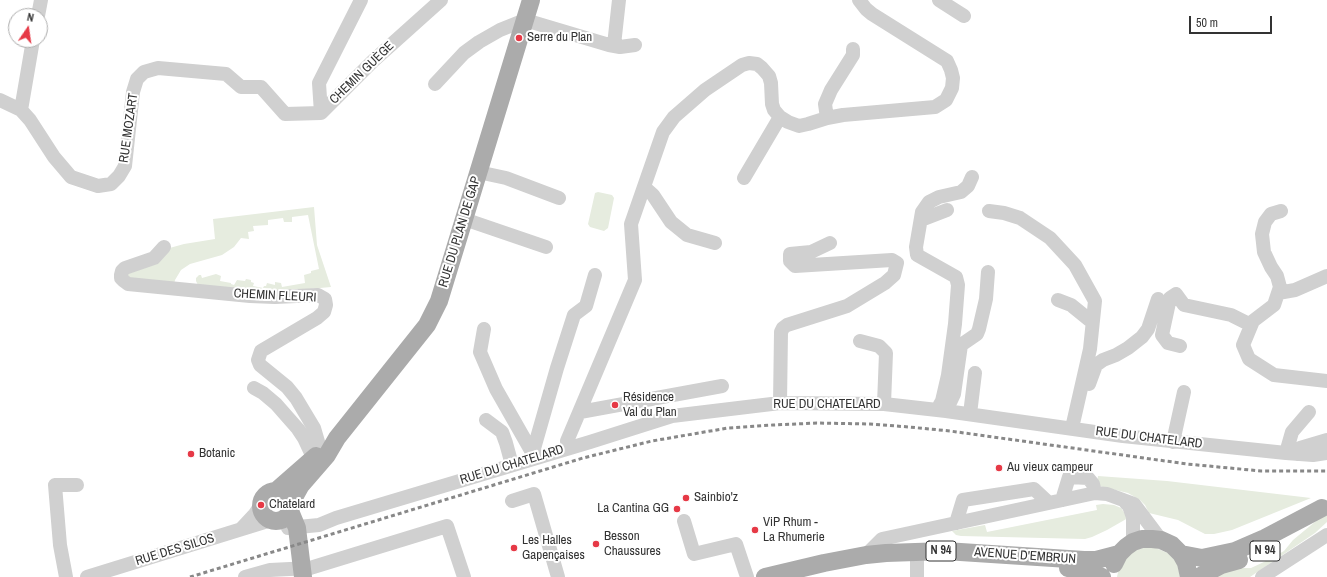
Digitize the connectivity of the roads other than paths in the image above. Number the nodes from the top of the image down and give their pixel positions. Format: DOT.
graph roads {
  1 [pos="361,0"];
  2 [pos="441,0"];
  3 [pos="531,0"];
  4 [pos="619,0"];
  5 [pos="859,0"];
  6 [pos="939,0"];
  7 [pos="964,16"];
  8 [pos="525,20"];
  9 [pos="614,45"];
  10 [pos="635,46"];
  11 [pos="32,48"];
  12 [pos="853,49"];
  13 [pos="435,84"];
  14 [pos="0,100"];
  15 [pos="21,110"];
  16 [pos="321,113"];
  17 [pos="780,117"];
  18 [pos="827,118"];
  19 [pos="478,172"];
  20 [pos="972,177"];
  21 [pos="744,178"];
  22 [pos="644,187"];
  23 [pos="560,198"];
  24 [pos="947,210"];
  25 [pos="989,211"];
  26 [pos="1281,211"];
  27 [pos="464,219"];
  28 [pos="921,220"];
  29 [pos="714,242"];
  30 [pos="830,243"];
  31 [pos="164,247"];
  32 [pos="546,247"];
  33 [pos="988,272"];
  34 [pos="595,274"];
  35 [pos="1327,276"];
  36 [pos="1278,293"];
  37 [pos="1158,299"];
  38 [pos="1058,300"];
  39 [pos="1092,322"];
  40 [pos="1251,325"];
  41 [pos="484,329"];
  42 [pos="860,341"];
  43 [pos="1180,346"];
  44 [pos="975,373"];
  45 [pos="1327,381"];
  46 [pos="722,386"];
  47 [pos="254,388"];
  48 [pos="1080,392"];
  49 [pos="1184,392"];
  50 [pos="780,403"];
  51 [pos="884,404"];
  52 [pos="942,410"];
  53 [pos="580,412"];
  54 [pos="1309,412"];
  55 [pos="970,414"];
  56 [pos="486,420"];
  57 [pos="1072,428"];
  58 [pos="337,438"];
  59 [pos="1327,440"];
  60 [pos="1173,442"];
  61 [pos="568,448"];
  62 [pos="1327,453"];
  63 [pos="1291,454"];
  64 [pos="316,456"];
  65 [pos="533,456"];
  66 [pos="512,465"];
  67 [pos="307,480"];
  68 [pos="77,485"];
  69 [pos="276,491"];
  70 [pos="1095,493"];
  71 [pos="1118,497"];
  72 [pos="512,501"];
  73 [pos="1056,501"];
  74 [pos="261,505"];
  75 [pos="1324,506"];
  76 [pos="336,518"];
  77 [pos="288,520"];
  78 [pos="684,521"];
  79 [pos="956,523"];
  80 [pos="240,530"];
  81 [pos="1327,535"];
  82 [pos="1161,540"];
  83 [pos="1133,542"];
  84 [pos="1119,554"];
  85 [pos="1181,554"];
  86 [pos="866,555"];
  87 [pos="917,559"];
  88 [pos="270,570"];
  89 [pos="303,573"];
  90 [pos="253,576"];
  91 [pos="66,577"];
  92 [pos="87,577"];
  93 [pos="286,577"];
  94 [pos="464,577"];
  95 [pos="558,577"];
  96 [pos="747,577"];
  97 [pos="765,577"];
  98 [pos="791,577"];
  99 [pos="918,577"];
  100 [pos="1102,577"];
  101 [pos="1111,577"];
  102 [pos="1189,577"];
  103 [pos="1199,577"];
  104 [pos="1262,577"];
  1 -- 16 [label="street, CHEMIN GUÈGE"];
  2 -- 16 [label="street, CHEMIN GUÈGE"];
  3 -- 8 [label="main road, RUE DU PLAN DE GAP"];
  4 -- 9 [label="street"];
  5 -- 18 [label="street"];
  6 -- 7 [label="street"];
  8 -- 9 [label="street"];
  8 -- 13 [label="street"];
  8 -- 19 [label="main road, RUE DU PLAN DE GAP"];
  9 -- 10 [label="street"];
  11 -- 15 [label="street"];
  12 -- 18 [label="street"];
  14 -- 15 [label="street"];
  15 -- 16 [label="street, RUE MOZART"];
  17 -- 18 [label="street"];
  17 -- 21 [label="street"];
  17 -- 22 [label="street"];
  19 -- 23 [label="street"];
  19 -- 27 [label="main road, RUE DU PLAN DE GAP"];
  20 -- 28 [label="street"];
  22 -- 29 [label="street"];
  22 -- 53 [label="street"];
  24 -- 28 [label="street"];
  25 -- 39 [label="street"];
  26 -- 36 [label="street"];
  27 -- 32 [label="street"];
  27 -- 58 [label="main road, RUE DU PLAN DE GAP"];
  28 -- 52 [label="street"];
  30 -- 50 [label="street"];
  31 -- 64 [label="street, CHEMIN FLEURI"];
  33 -- 52 [label="street"];
  34 -- 65 [label="street"];
  35 -- 36 [label="street"];
  36 -- 40 [label="street"];
  37 -- 48 [label="street"];
  38 -- 39 [label="street"];
  39 -- 48 [label="street"];
  40 -- 43 [label="street"];
  40 -- 45 [label="street"];
  41 -- 65 [label="street"];
  42 -- 51 [label="street"];
  44 -- 55 [label="street"];
  46 -- 53 [label="street"];
  47 -- 64 [label="street"];
  48 -- 57 [label="street"];
  49 -- 60 [label="street"];
  50 -- 51 [label="street, RUE DU CHATELARD"];
  50 -- 61 [label="street, RUE DU CHATELARD"];
  51 -- 52 [label="street, RUE DU CHATELARD"];
  52 -- 55 [label="street, RUE DU CHATELARD"];
  53 -- 61 [label="street"];
  54 -- 63 [label="street"];
  55 -- 57 [label="street, RUE DU CHATELARD"];
  56 -- 66 [label="street"];
  57 -- 60 [label="street, RUE DU CHATELARD"];
  58 -- 64 [label="main road"];
  58 -- 67 [label="main road"];
  59 -- 63 [label="street"];
  60 -- 63 [label="street, RUE DU CHATELARD"];
  61 -- 65 [label="street, RUE DU CHATELARD"];
  62 -- 63 [label="street, RUE DU CHATELARD"];
  64 -- 67 [label="street"];
  64 -- 69 [label="main road"];
  65 -- 66 [label="street, RUE DU CHATELARD"];
  66 -- 76 [label="street, RUE DU CHATELARD"];
  67 -- 77 [label="main road"];
  68 -- 91 [label="street"];
  69 -- 74 [label="main road"];
  69 -- 77 [label="main road"];
  70 -- 71 [label="street"];
  70 -- 73 [label="street"];
  70 -- 73 [label="street"];
  71 -- 82 [label="street"];
  71 -- 83 [label="street"];
  72 -- 95 [label="street"];
  73 -- 79 [label="street"];
  73 -- 79 [label="street"];
  74 -- 77 [label="main road"];
  74 -- 80 [label="street, RUE DES SILOS"];
  75 -- 85 [label="main road, N 94"];
  75 -- 103 [label="main road, N 94"];
  76 -- 77 [label="street, RUE DU CHATELARD"];
  76 -- 77 [label="street, RUE DU CHATELARD"];
  77 -- 80 [label="street, RUE DES SILOS"];
  77 -- 89 [label="main road"];
  78 -- 96 [label="street"];
  79 -- 86 [label="street"];
  80 -- 92 [label="street, RUE DES SILOS"];
  81 -- 104 [label="street"];
  82 -- 83 [label="main road"];
  82 -- 85 [label="main road"];
  83 -- 84 [label="main road"];
  84 -- 86 [label="main road, AVENUE D'EMBRUN / N 94"];
  84 -- 101 [label="main road"];
  85 -- 102 [label="main road"];
  86 -- 97 [label="main road, AVENUE D'EMBRUN / N 94"];
  87 -- 98 [label="main road, AVENUE D'EMBRUN / N 94"];
  87 -- 99 [label="street"];
  87 -- 100 [label="main road, AVENUE D'EMBRUN / N 94"];
  88 -- 89 [label="street"];
  88 -- 90 [label="street"];
  88 -- 93 [label="street"];
  89 -- 94 [label="street"];
}
